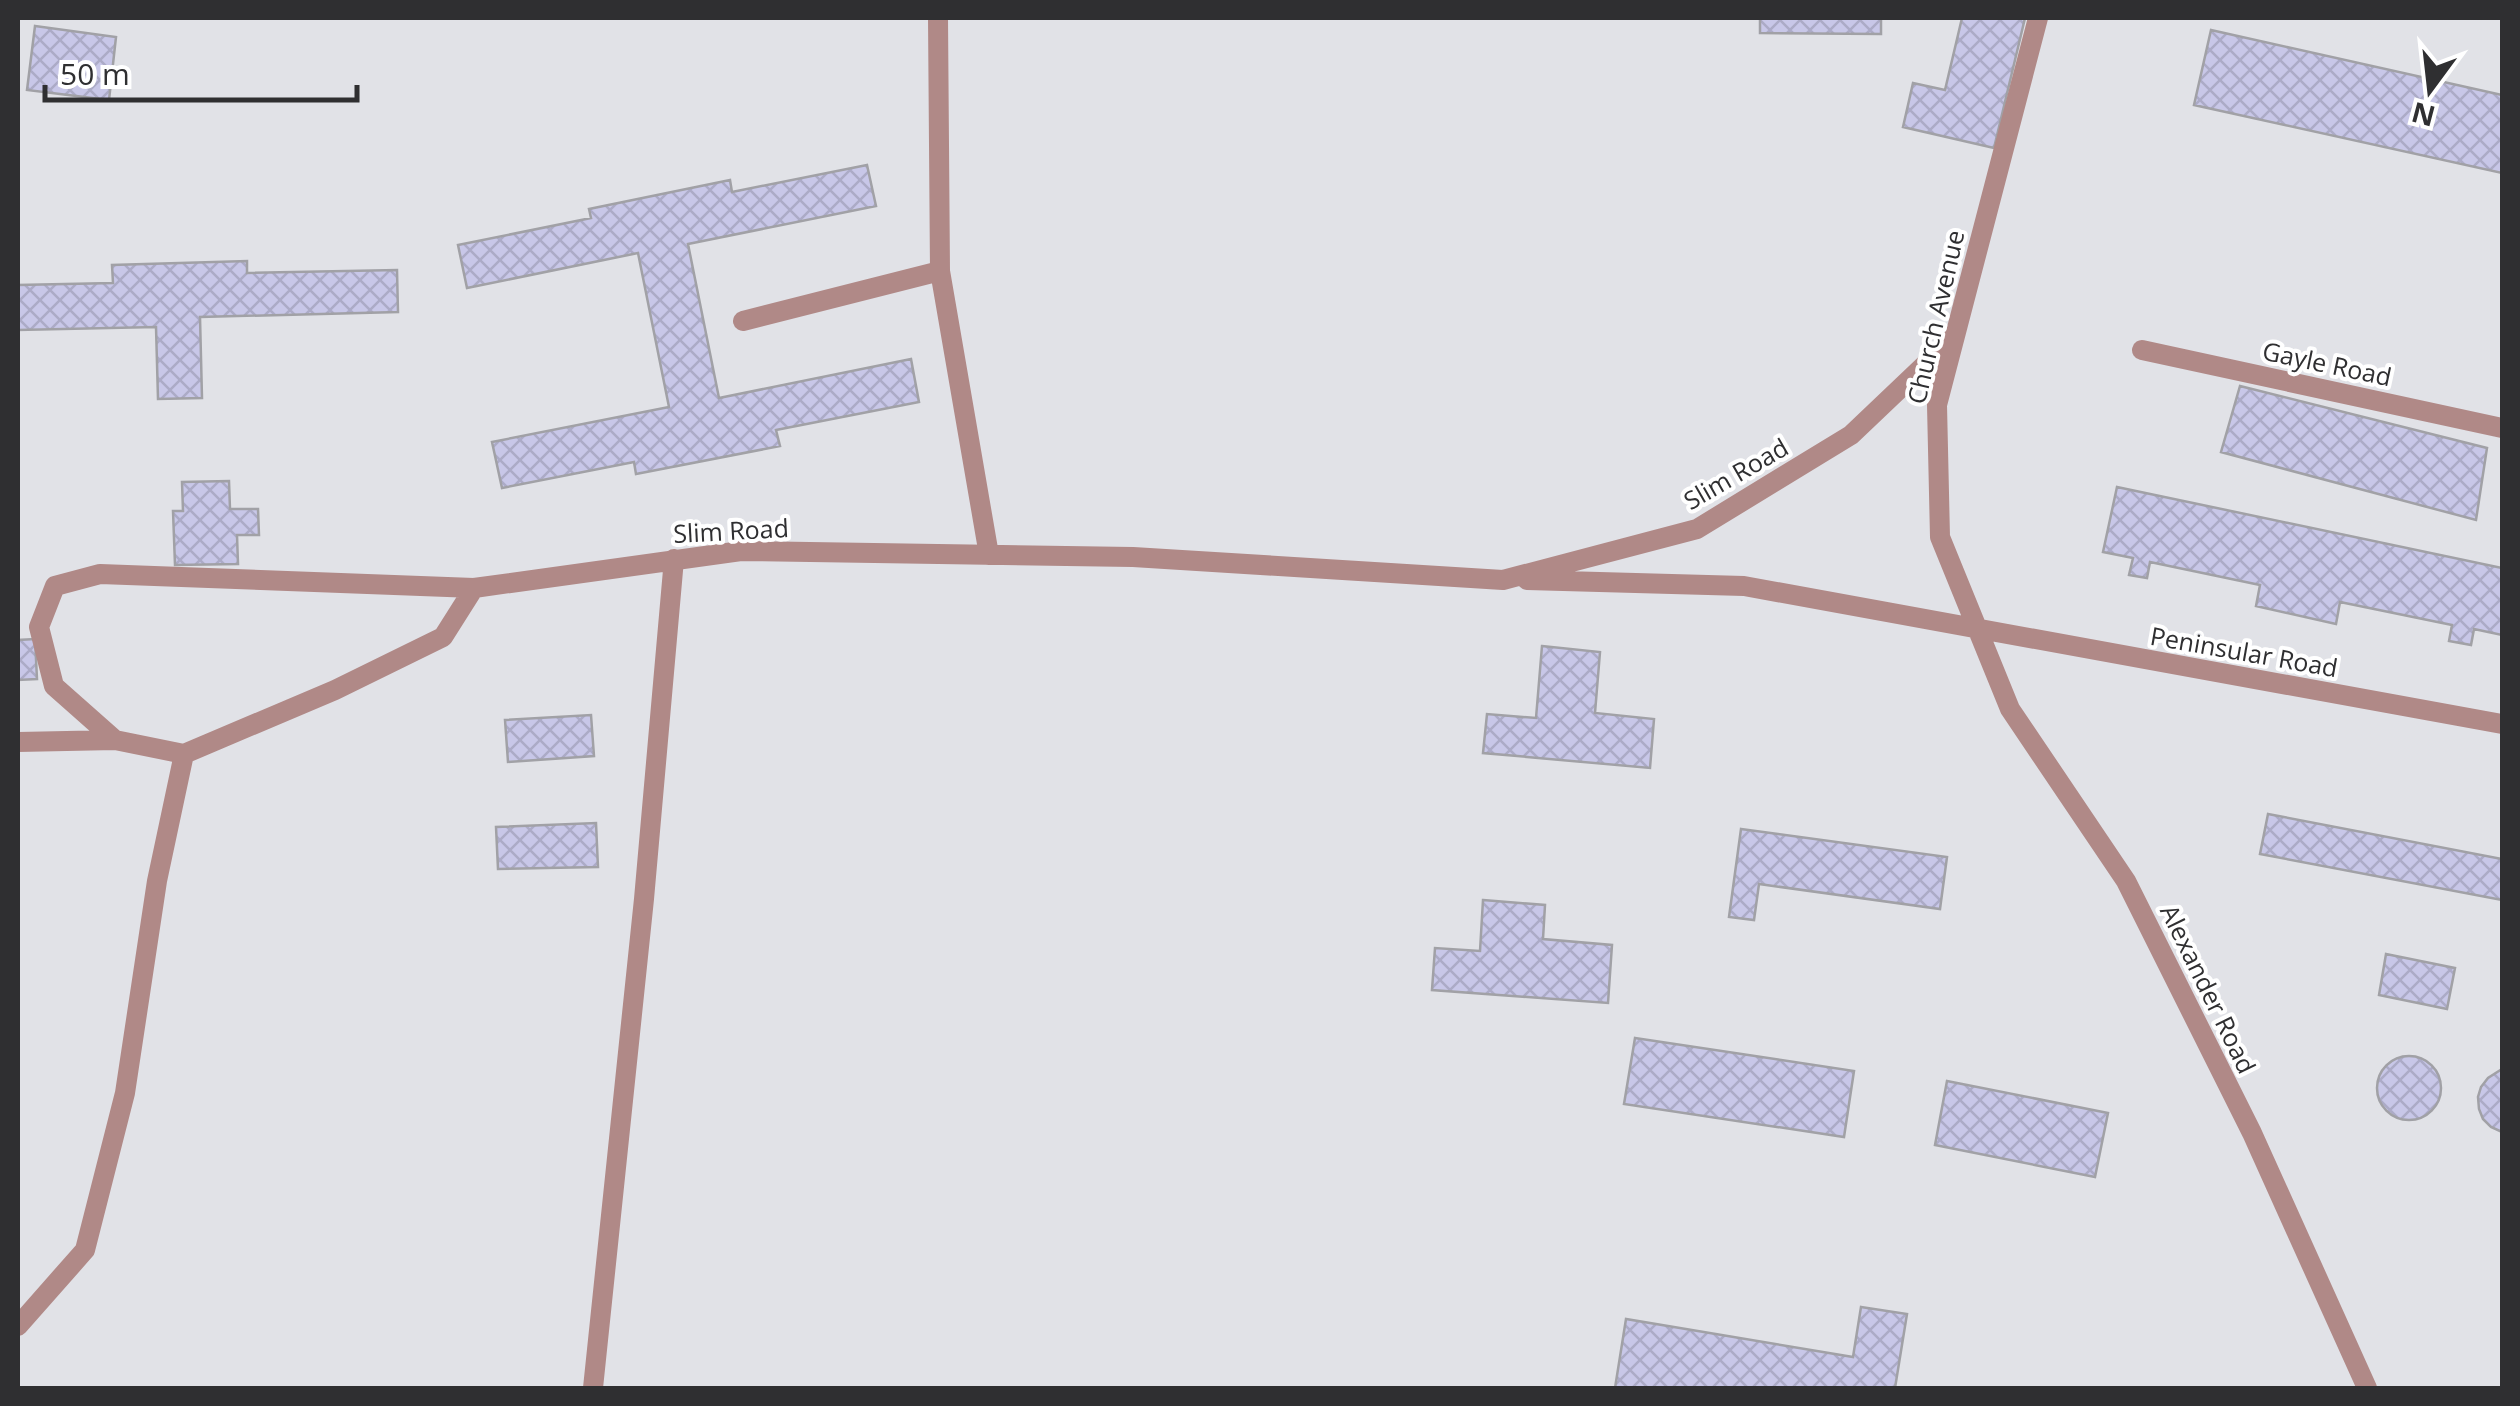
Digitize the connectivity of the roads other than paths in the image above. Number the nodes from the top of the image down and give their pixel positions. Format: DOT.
graph roads {
  1 [pos="938,18"];
  2 [pos="2038,18"];
  3 [pos="940,271"];
  4 [pos="743,321"];
  5 [pos="1954,337"];
  6 [pos="2142,350"];
  7 [pos="2502,428"];
  8 [pos="989,555"];
  9 [pos="674,558"];
  10 [pos="1503,580"];
  11 [pos="474,588"];
  12 [pos="1976,628"];
  13 [pos="2502,724"];
  14 [pos="115,740"];
  15 [pos="18,742"];
  16 [pos="184,754"];
  17 [pos="18,1326"];
  18 [pos="593,1388"];
  19 [pos="2367,1388"];
  1 -- 3 [label="lane"];
  2 -- 5 [label="lane, Church Avenue"];
  3 -- 4 [label="lane"];
  3 -- 8 [label="lane"];
  5 -- 10 [label="lane, Slim Road"];
  5 -- 12 [label="lane, Church Avenue"];
  6 -- 7 [label="lane, Gayle Road"];
  8 -- 9 [label="lane, Slim Road"];
  8 -- 10 [label="lane, Slim Road"];
  9 -- 11 [label="lane, Slim Road"];
  9 -- 18 [label="lane"];
  10 -- 12 [label="lane, Slim Road"];
  11 -- 14 [label="lane, Slim Road"];
  11 -- 16 [label="lane"];
  12 -- 13 [label="lane, Peninsular Road"];
  12 -- 19 [label="lane, Alexander Road"];
  14 -- 15 [label="lane"];
  14 -- 16 [label="lane"];
  16 -- 17 [label="lane"];
}
